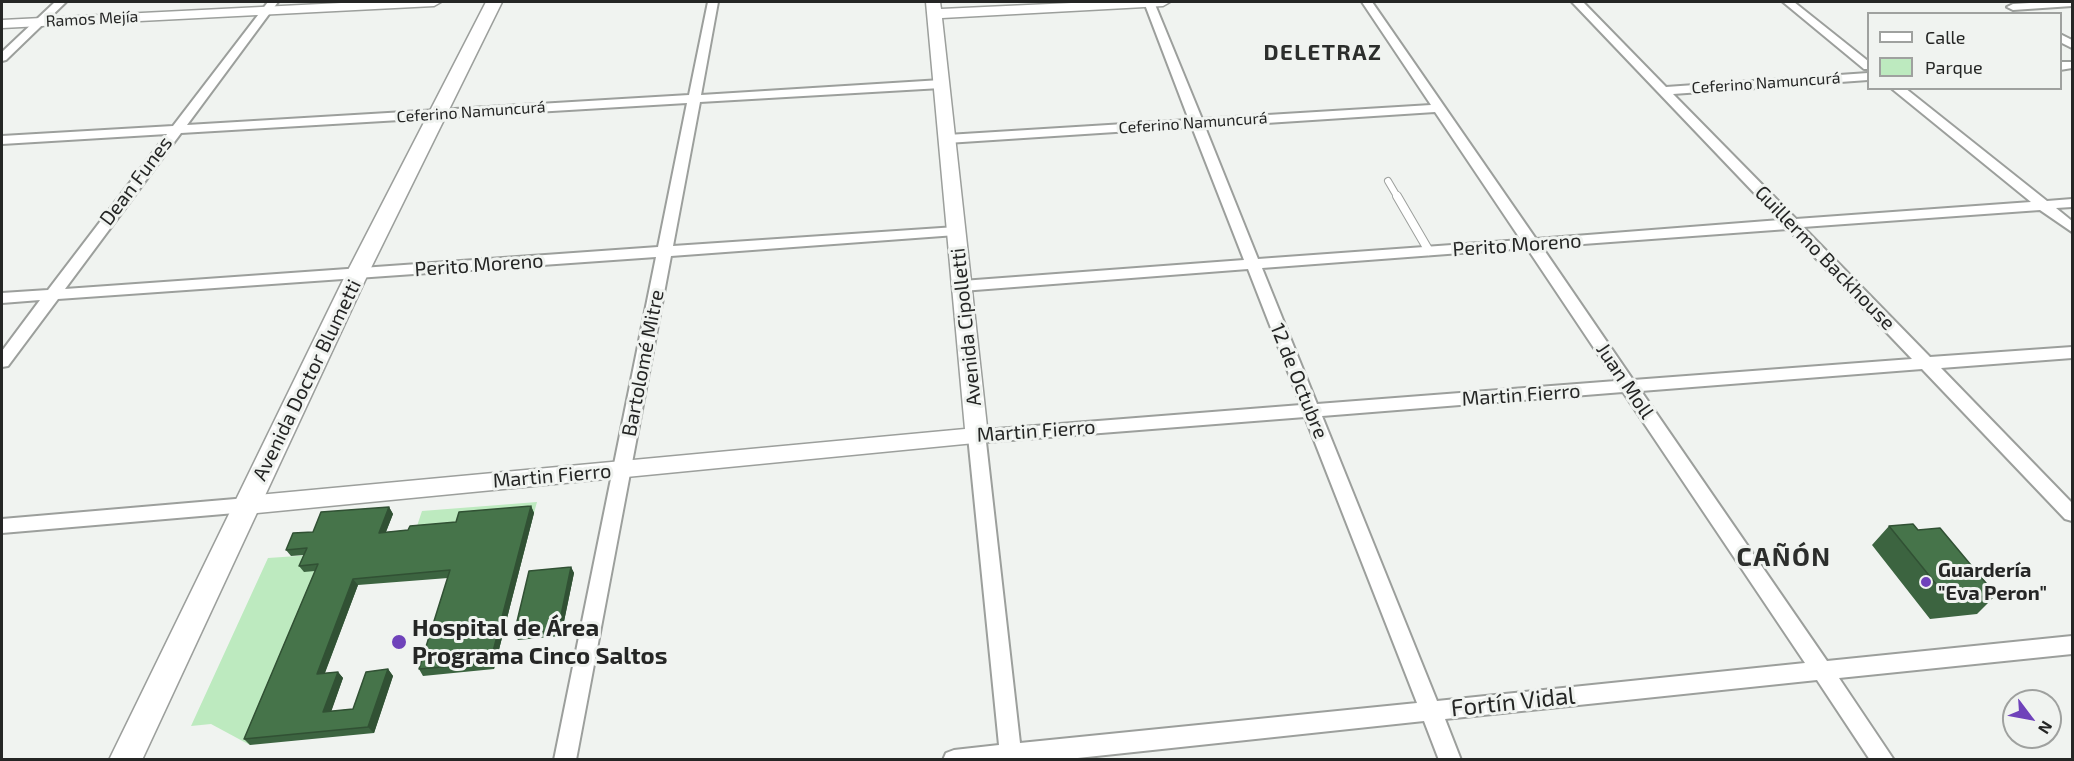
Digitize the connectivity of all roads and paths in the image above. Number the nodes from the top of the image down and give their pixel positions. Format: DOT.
graph roads {
  1 [pos="61,2"];
  2 [pos="434,2"];
  3 [pos="494,2"];
  4 [pos="713,2"];
  5 [pos="1149,2"];
  6 [pos="1163,2"];
  7 [pos="1367,2"];
  8 [pos="1577,2"];
  9 [pos="1788,2"];
  10 [pos="2073,3"];
  11 [pos="1090,4"];
  12 [pos="2009,4"];
  13 [pos="270,6"];
  14 [pos="934,8"];
  15 [pos="39,22"];
  16 [pos="2,24"];
  17 [pos="2,58"];
  18 [pos="1867,64"];
  19 [pos="1867,76"];
  20 [pos="941,84"];
  21 [pos="1899,90"];
  22 [pos="1663,91"];
  23 [pos="694,98"];
  24 [pos="1440,108"];
  25 [pos="437,114"];
  26 [pos="1196,123"];
  27 [pos="174,130"];
  28 [pos="946,139"];
  29 [pos="2,140"];
  30 [pos="1388,181"];
  31 [pos="2073,203"];
  32 [pos="2044,206"];
  33 [pos="1792,224"];
  34 [pos="2073,228"];
  35 [pos="956,231"];
  36 [pos="1532,244"];
  37 [pos="1429,251"];
  38 [pos="664,252"];
  39 [pos="1253,264"];
  40 [pos="357,274"];
  41 [pos="962,286"];
  42 [pos="51,295"];
  43 [pos="2,298"];
  44 [pos="2073,352"];
  45 [pos="2,362"];
  46 [pos="1928,364"];
  47 [pos="1630,387"];
  48 [pos="1311,411"];
  49 [pos="977,436"];
  50 [pos="622,469"];
  51 [pos="247,505"];
  52 [pos="2073,514"];
  53 [pos="2,526"];
  54 [pos="2073,645"];
  55 [pos="1824,672"];
  56 [pos="1430,710"];
  57 [pos="1011,757"];
  58 [pos="124,759"];
  59 [pos="565,759"];
  60 [pos="954,759"];
  61 [pos="1450,759"];
  62 [pos="1883,759"];
  1 -- 15 [label="street"];
  2 -- 13 [label="street, Ramos Mejía"];
  3 -- 25 [label="main road, Avenida Doctor Blumetti"];
  4 -- 23 [label="street, Bartolomé Mitre"];
  5 -- 6 [label="street"];
  5 -- 11 [label="street"];
  5 -- 26 [label="street, 12 de Octubre"];
  7 -- 24 [label="street, Juan Moll"];
  8 -- 22 [label="street, Guillermo Backhouse"];
  9 -- 18 [label="street"];
  10 -- 12 [label="street"];
  11 -- 14 [label="street"];
  13 -- 15 [label="street, Ramos Mejía"];
  13 -- 27 [label="street, Dean Funes"];
  14 -- 20 [label="street, Avenida Cipolletti"];
  15 -- 16 [label="street, Ramos Mejía"];
  15 -- 17 [label="street"];
  19 -- 22 [label="street, Ceferino Namuncurá"];
  20 -- 23 [label="street, Ceferino Namuncurá"];
  20 -- 28 [label="street, Avenida Cipolletti"];
  21 -- 32 [label="street"];
  22 -- 33 [label="street, Guillermo Backhouse"];
  23 -- 25 [label="street, Ceferino Namuncurá"];
  23 -- 38 [label="street, Bartolomé Mitre"];
  24 -- 26 [label="street, Ceferino Namuncurá"];
  24 -- 36 [label="street, Juan Moll"];
  25 -- 27 [label="street, Ceferino Namuncurá"];
  25 -- 40 [label="main road, Avenida Doctor Blumetti"];
  26 -- 28 [label="street, Ceferino Namuncurá"];
  26 -- 39 [label="street, 12 de Octubre"];
  27 -- 29 [label="street, Ceferino Namuncurá"];
  27 -- 42 [label="street, Dean Funes"];
  28 -- 35 [label="street, Avenida Cipolletti"];
  30 -- 37 [label="lane"];
  31 -- 32 [label="street, Perito Moreno"];
  32 -- 33 [label="street, Perito Moreno"];
  32 -- 34 [label="street"];
  33 -- 36 [label="street, Perito Moreno"];
  33 -- 46 [label="street, Guillermo Backhouse"];
  35 -- 38 [label="street, Perito Moreno"];
  35 -- 41 [label="street, Avenida Cipolletti"];
  36 -- 37 [label="street, Perito Moreno"];
  36 -- 47 [label="street, Juan Moll"];
  37 -- 39 [label="street, Perito Moreno"];
  38 -- 40 [label="street, Perito Moreno"];
  38 -- 50 [label="street, Bartolomé Mitre"];
  39 -- 41 [label="street, Perito Moreno"];
  39 -- 48 [label="street, 12 de Octubre"];
  40 -- 42 [label="street, Perito Moreno"];
  40 -- 51 [label="main road, Avenida Doctor Blumetti"];
  41 -- 49 [label="street, Avenida Cipolletti"];
  42 -- 43 [label="street, Perito Moreno"];
  42 -- 45 [label="street, Dean Funes"];
  44 -- 46 [label="street, Martin Fierro"];
  46 -- 47 [label="street, Martin Fierro"];
  46 -- 52 [label="street, Guillermo Backhouse"];
  47 -- 48 [label="street, Martin Fierro"];
  47 -- 55 [label="street, Juan Moll"];
  48 -- 49 [label="street, Martin Fierro"];
  48 -- 56 [label="street, 12 de Octubre"];
  49 -- 50 [label="street, Martin Fierro"];
  49 -- 57 [label="street, Avenida Cipolletti"];
  50 -- 51 [label="street, Martin Fierro"];
  50 -- 59 [label="street, Bartolomé Mitre"];
  51 -- 53 [label="street, Martin Fierro"];
  51 -- 58 [label="main road, Avenida Doctor Blumetti"];
  54 -- 55 [label="street, Fortín Vidal"];
  55 -- 56 [label="street, Fortín Vidal"];
  55 -- 62 [label="street, Juan Moll"];
  56 -- 57 [label="street, Fortín Vidal"];
  56 -- 61 [label="street, 12 de Octubre"];
  57 -- 60 [label="street, Fortín Vidal"];
}
